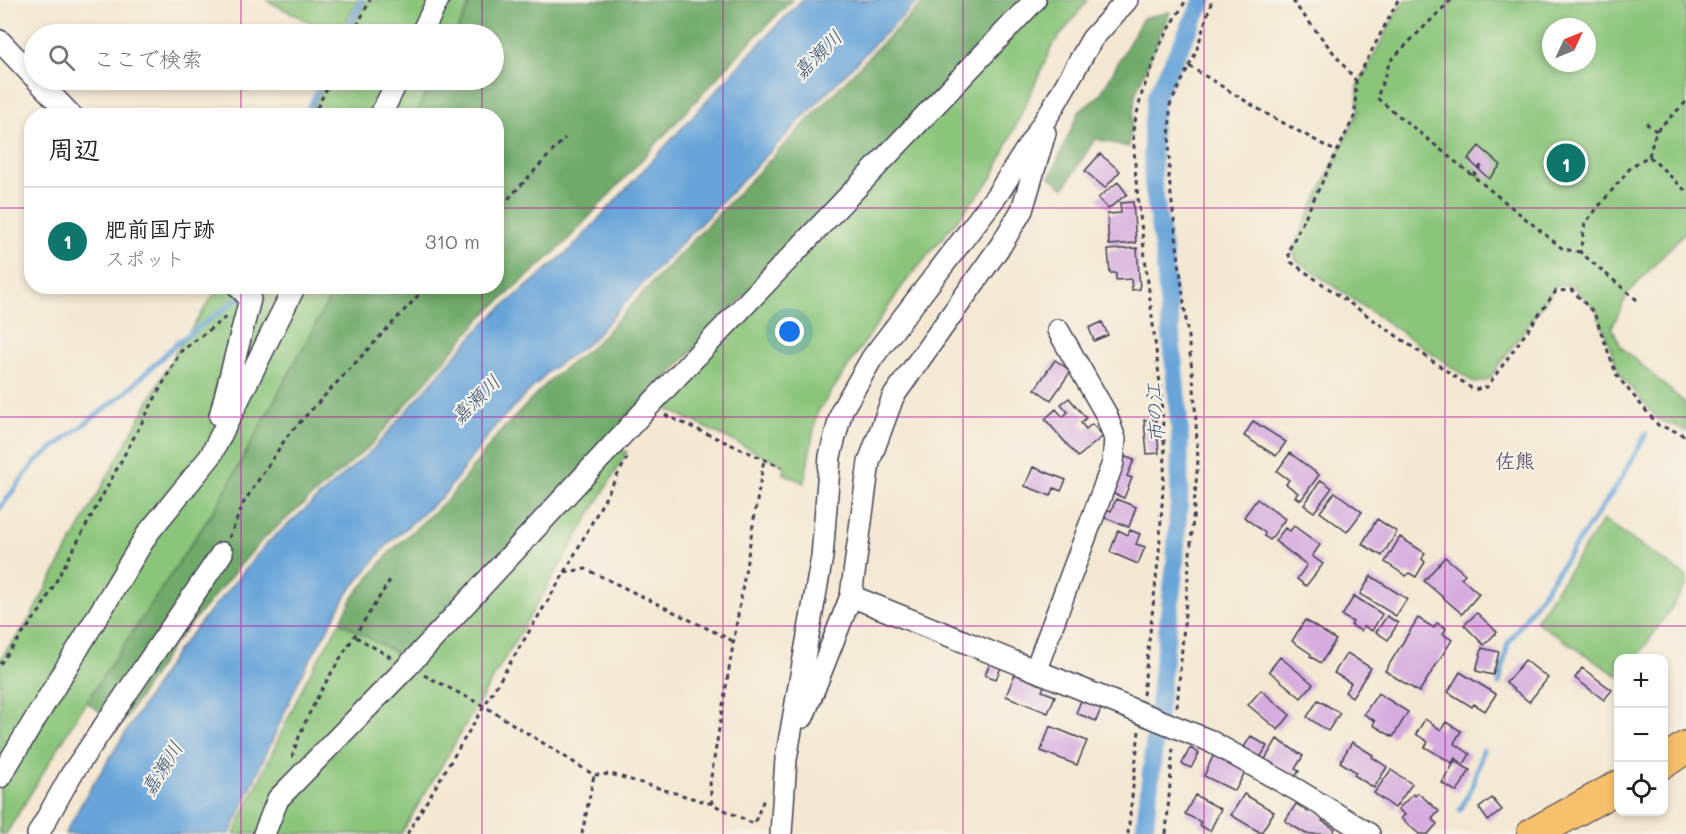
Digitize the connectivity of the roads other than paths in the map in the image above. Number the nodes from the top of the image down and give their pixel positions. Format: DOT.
graph roads {
  1 [pos="438,0"];
  2 [pos="1035,0"];
  3 [pos="1127,0"];
  4 [pos="426,24"];
  5 [pos="0,41"];
  6 [pos="24,66"];
  7 [pos="47,90"];
  8 [pos="393,90"];
  9 [pos="64,108"];
  10 [pos="384,108"];
  11 [pos="1052,109"];
  12 [pos="244,294"];
  13 [pos="291,294"];
  14 [pos="1058,330"];
  15 [pos="210,457"];
  16 [pos="222,553"];
  17 [pos="851,596"];
  18 [pos="1036,669"];
  19 [pos="1686,747"];
  20 [pos="786,759"];
  21 [pos="1668,759"];
  22 [pos="1686,769"];
  23 [pos="0,777"];
  24 [pos="1668,781"];
  25 [pos="1614,789"];
  26 [pos="1614,813"];
  27 [pos="38,834"];
  28 [pos="264,834"];
  29 [pos="781,834"];
  30 [pos="1369,834"];
  31 [pos="1533,834"];
  32 [pos="1578,834"];
  1 -- 4 [label="street"];
  2 -- 28 [label="street"];
  3 -- 11 [label="street"];
  5 -- 6 [label="street"];
  7 -- 9 [label="street"];
  8 -- 10 [label="street"];
  11 -- 17 [label="street"];
  11 -- 20 [label="street"];
  12 -- 15 [label="street"];
  13 -- 15 [label="street"];
  14 -- 18 [label="street"];
  15 -- 23 [label="street"];
  16 -- 27 [label="street"];
  17 -- 18 [label="street"];
  17 -- 20 [label="street"];
  18 -- 30 [label="street"];
  19 -- 21 [label="highway"];
  20 -- 29 [label="street"];
  22 -- 24 [label="highway"];
  25 -- 31 [label="highway"];
  26 -- 32 [label="highway"];
}
